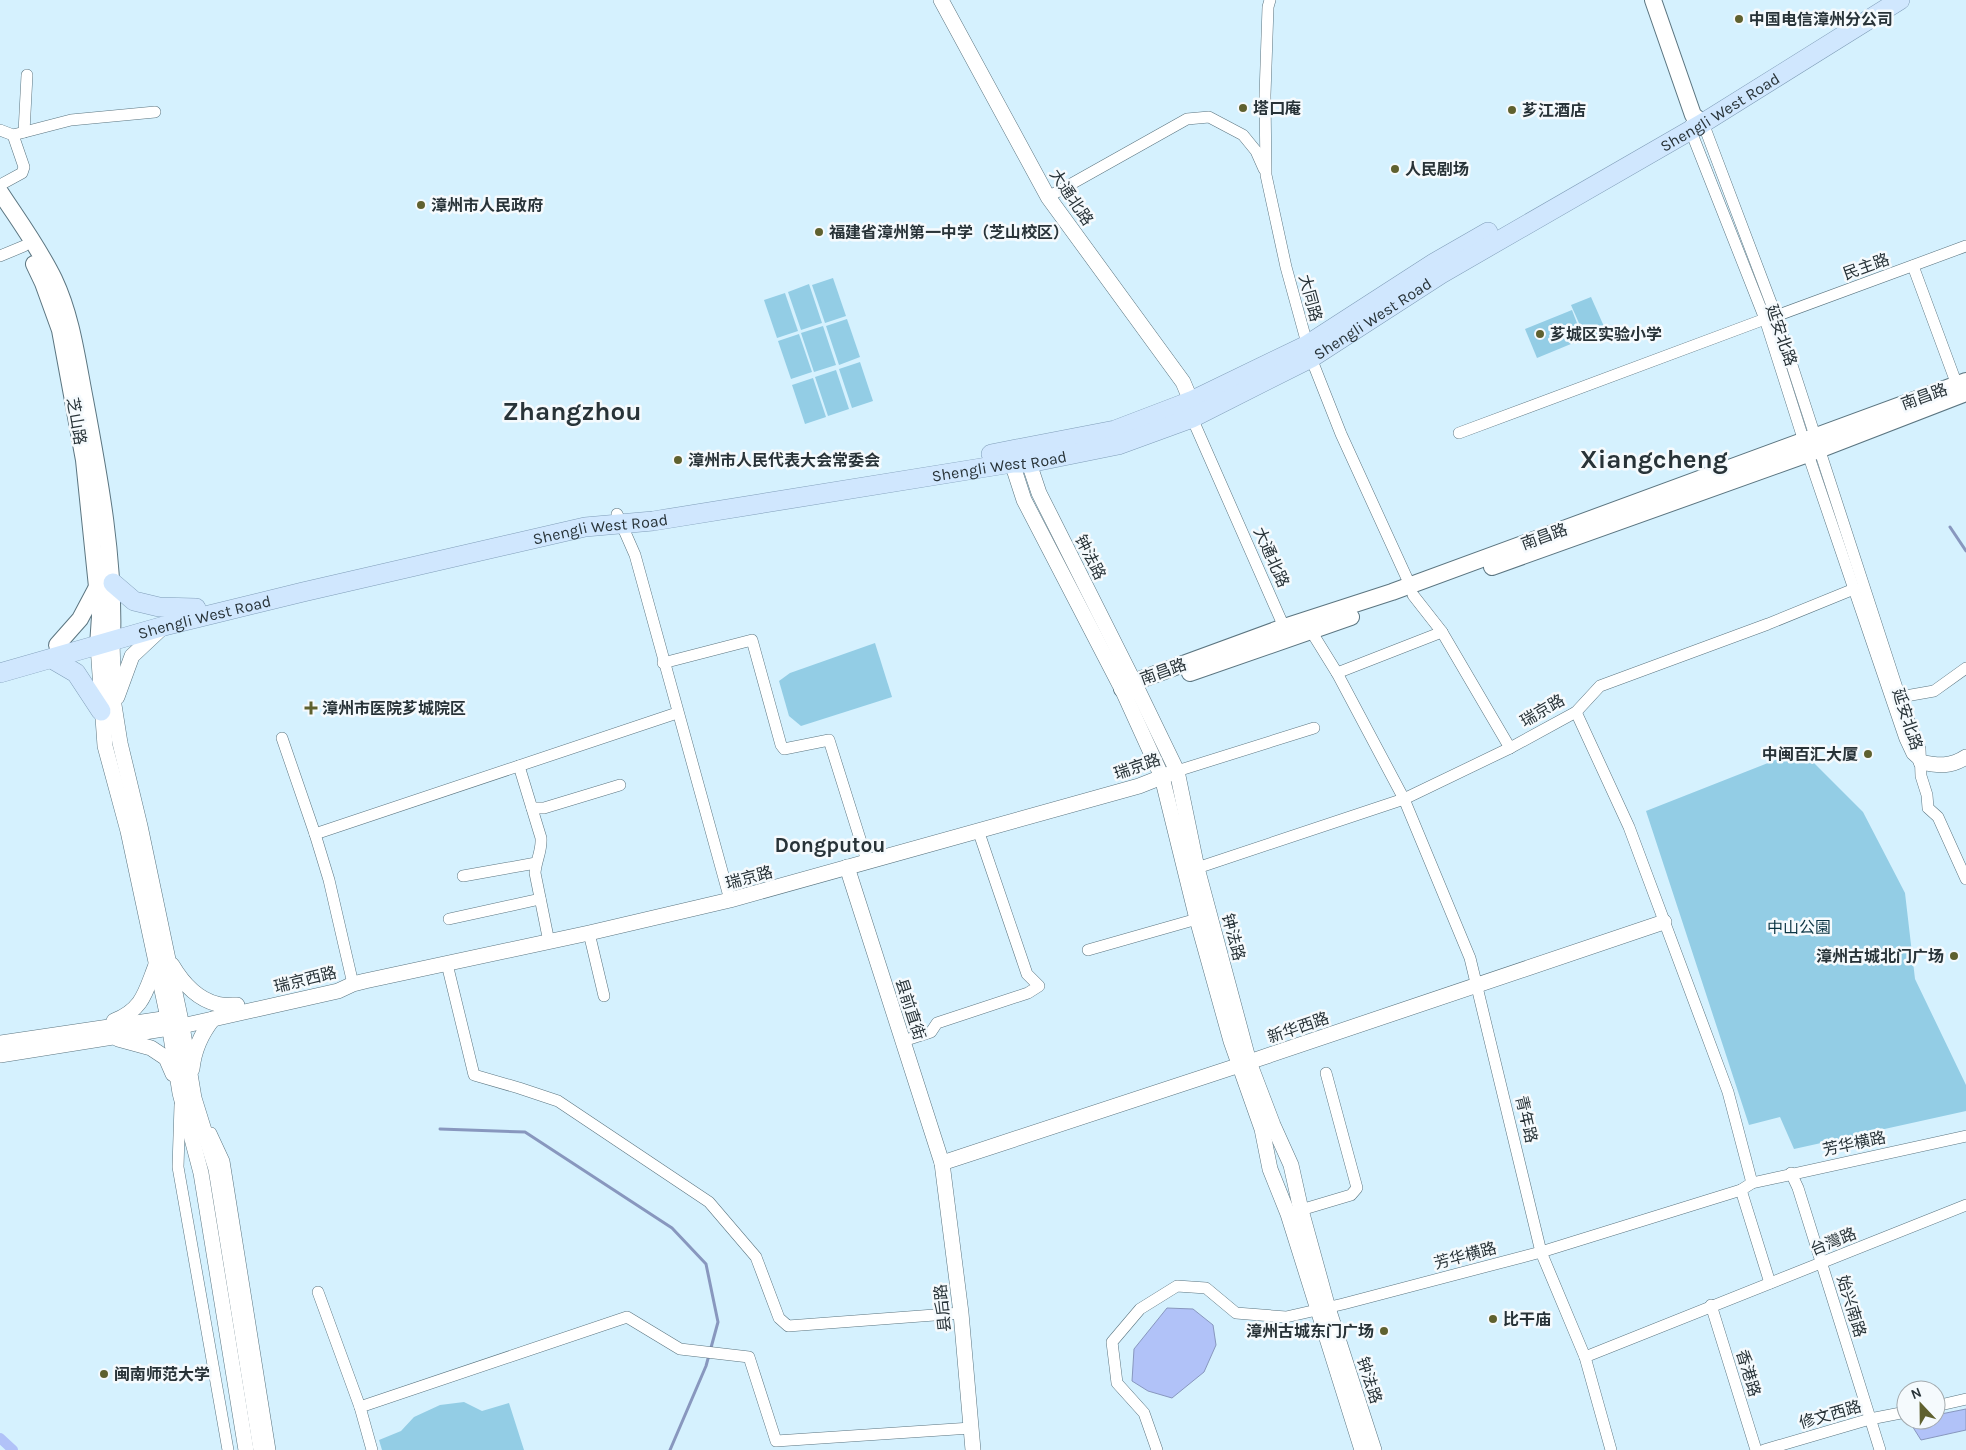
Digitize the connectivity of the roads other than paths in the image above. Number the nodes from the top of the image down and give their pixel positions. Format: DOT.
graph roads {
  1 [pos="942,0"];
  2 [pos="1270,0"];
  3 [pos="1653,0"];
  4 [pos="1880,0"];
  5 [pos="1900,0"];
  6 [pos="27,75"];
  7 [pos="156,112"];
  8 [pos="1695,122"];
  9 [pos="0,130"];
  10 [pos="19,133"];
  11 [pos="1266,175"];
  12 [pos="0,185"];
  13 [pos="0,192"];
  14 [pos="1048,197"];
  15 [pos="0,212"];
  16 [pos="24,246"];
  17 [pos="1966,246"];
  18 [pos="0,256"];
  19 [pos="1913,266"];
  20 [pos="1771,317"];
  21 [pos="1309,351"];
  22 [pos="1963,392"];
  23 [pos="1192,409"];
  24 [pos="1459,433"];
  25 [pos="1812,445"];
  26 [pos="1021,456"];
  27 [pos="620,519"];
  28 [pos="105,585"];
  29 [pos="1854,589"];
  30 [pos="1412,590"];
  31 [pos="196,608"];
  32 [pos="164,626"];
  33 [pos="1284,627"];
  34 [pos="1311,631"];
  35 [pos="1442,632"];
  36 [pos="105,638"];
  37 [pos="54,652"];
  38 [pos="0,661"];
  39 [pos="664,663"];
  40 [pos="1966,668"];
  41 [pos="0,673"];
  42 [pos="1337,673"];
  43 [pos="1130,690"];
  44 [pos="1900,697"];
  45 [pos="108,708"];
  46 [pos="1576,712"];
  47 [pos="678,713"];
  48 [pos="1314,728"];
  49 [pos="282,738"];
  50 [pos="1510,748"];
  51 [pos="1966,757"];
  52 [pos="1921,762"];
  53 [pos="519,766"];
  54 [pos="1177,771"];
  55 [pos="1162,777"];
  56 [pos="620,785"];
  57 [pos="1404,799"];
  58 [pos="532,808"];
  59 [pos="978,830"];
  60 [pos="316,834"];
  61 [pos="867,861"];
  62 [pos="536,863"];
  63 [pos="847,867"];
  64 [pos="1191,870"];
  65 [pos="463,876"];
  66 [pos="1966,879"];
  67 [pos="540,899"];
  68 [pos="730,900"];
  69 [pos="449,918"];
  70 [pos="1197,919"];
  71 [pos="1664,922"];
  72 [pos="589,934"];
  73 [pos="549,942"];
  74 [pos="1088,950"];
  75 [pos="162,962"];
  76 [pos="447,964"];
  77 [pos="353,984"];
  78 [pos="1478,985"];
  79 [pos="604,996"];
  80 [pos="237,1005"];
  81 [pos="213,1019"];
  82 [pos="175,1022"];
  83 [pos="99,1027"];
  84 [pos="112,1037"];
  85 [pos="904,1041"];
  86 [pos="0,1043"];
  87 [pos="0,1055"];
  88 [pos="1245,1064"];
  89 [pos="1326,1073"];
  90 [pos="186,1089"];
  91 [pos="1966,1136"];
  92 [pos="942,1162"];
  93 [pos="1791,1173"];
  94 [pos="1752,1183"];
  95 [pos="1741,1190"];
  96 [pos="1966,1206"];
  97 [pos="1294,1212"];
  98 [pos="1542,1252"];
  99 [pos="1822,1264"];
  100 [pos="1770,1283"];
  101 [pos="318,1292"];
  102 [pos="1711,1305"];
  103 [pos="1323,1309"];
  104 [pos="961,1313"];
  105 [pos="1584,1356"];
  106 [pos="1966,1399"];
  107 [pos="1946,1404"];
  108 [pos="360,1407"];
  109 [pos="1896,1414"];
  110 [pos="1870,1419"];
  111 [pos="971,1428"];
  112 [pos="228,1450"];
  113 [pos="246,1450"];
  114 [pos="261,1450"];
  115 [pos="270,1450"];
  116 [pos="372,1450"];
  117 [pos="973,1450"];
  118 [pos="1157,1450"];
  119 [pos="1362,1450"];
  120 [pos="1374,1450"];
  121 [pos="1611,1450"];
  122 [pos="1756,1450"];
  123 [pos="1764,1450"];
  124 [pos="1880,1450"];
  1 -- 14 [label="street, 大通北路"];
  2 -- 11 [label="street, 大同路"];
  3 -- 8 [label="main road, 延安北路"];
  4 -- 8 [label="main road, Shengli West Road"];
  5 -- 8 [label="main road, Shengli West Road"];
  6 -- 10 [label="street"];
  7 -- 10 [label="street"];
  8 -- 20 [label="street, 延安北路"];
  8 -- 21 [label="main road, Shengli West Road"];
  9 -- 10 [label="street"];
  10 -- 12 [label="street"];
  11 -- 14 [label="street"];
  11 -- 21 [label="street, 大同路"];
  13 -- 28 [label="main road"];
  14 -- 23 [label="street, 大通北路"];
  15 -- 16 [label="main road, 芝山路"];
  16 -- 18 [label="street"];
  16 -- 28 [label="main road, 芝山路"];
  17 -- 19 [label="street, 民主路"];
  19 -- 20 [label="street, 民主路"];
  19 -- 22 [label="street"];
  20 -- 24 [label="street, 民主路"];
  20 -- 25 [label="street, 延安北路"];
  21 -- 23 [label="main road, Shengli West Road"];
  21 -- 30 [label="street, 大同路"];
  22 -- 25 [label="main road, 南昌路"];
  23 -- 26 [label="main road, Shengli West Road"];
  23 -- 33 [label="street, 大通北路"];
  25 -- 29 [label="street, 延安北路"];
  25 -- 30 [label="main road, 南昌路"];
  25 -- 44 [label="street, 延安北路"];
  26 -- 27 [label="main road, Shengli West Road"];
  26 -- 43 [label="street, 钟法路"];
  27 -- 31 [label="main road"];
  27 -- 32 [label="main road, Shengli West Road"];
  27 -- 39 [label="street"];
  28 -- 31 [label="main road"];
  28 -- 36 [label="main road"];
  28 -- 37 [label="main road"];
  29 -- 46 [label="street, 瑞京路"];
  29 -- 52 [label="street, 延安北路"];
  30 -- 33 [label="main road, 南昌路"];
  30 -- 34 [label="main road, 南昌路"];
  30 -- 35 [label="street, 大同路"];
  31 -- 36 [label="main road"];
  32 -- 36 [label="main road, Shengli West Road"];
  32 -- 45 [label="street"];
  33 -- 43 [label="main road, 南昌路"];
  34 -- 42 [label="street, 青年路"];
  34 -- 43 [label="main road, 南昌路"];
  35 -- 42 [label="street"];
  35 -- 50 [label="street, 大同路"];
  36 -- 37 [label="main road, Shengli West Road"];
  36 -- 45 [label="street"];
  37 -- 38 [label="main road"];
  37 -- 41 [label="main road, Shengli West Road"];
  37 -- 45 [label="main road"];
  39 -- 47 [label="street"];
  39 -- 61 [label="street"];
  40 -- 44 [label="street"];
  42 -- 57 [label="street, 青年路"];
  43 -- 54 [label="street, 钟法路"];
  43 -- 55 [label="street, 钟法路"];
  44 -- 52 [label="street, 延安北路"];
  45 -- 75 [label="street"];
  46 -- 50 [label="street, 瑞京路"];
  46 -- 71 [label="street"];
  47 -- 53 [label="street"];
  47 -- 68 [label="street"];
  48 -- 54 [label="street"];
  49 -- 60 [label="street"];
  50 -- 57 [label="street, 瑞京路"];
  51 -- 52 [label="street"];
  52 -- 66 [label="street"];
  53 -- 58 [label="street"];
  53 -- 60 [label="street"];
  54 -- 55 [label="street, 瑞京路"];
  54 -- 64 [label="street, 钟法路"];
  55 -- 59 [label="street, 瑞京路"];
  55 -- 64 [label="street, 钟法路"];
  56 -- 58 [label="street"];
  57 -- 64 [label="street, 瑞京路"];
  57 -- 78 [label="street, 青年路"];
  58 -- 62 [label="street"];
  59 -- 61 [label="street, 瑞京路"];
  59 -- 85 [label="street"];
  60 -- 77 [label="street"];
  61 -- 63 [label="street, 瑞京路"];
  62 -- 65 [label="street"];
  62 -- 67 [label="street"];
  63 -- 68 [label="street, 瑞京路"];
  63 -- 85 [label="street, 县前直街"];
  64 -- 70 [label="street, 钟法路"];
  64 -- 88 [label="street, 钟法路"];
  67 -- 69 [label="street"];
  67 -- 73 [label="street"];
  68 -- 72 [label="street, 瑞京路"];
  70 -- 74 [label="street"];
  70 -- 88 [label="street, 钟法路"];
  71 -- 78 [label="street, 新华西路"];
  71 -- 94 [label="street"];
  72 -- 73 [label="street, 瑞京路"];
  72 -- 79 [label="street"];
  73 -- 76 [label="street, 瑞京路"];
  75 -- 80 [label="street"];
  75 -- 82 [label="street"];
  75 -- 83 [label="street"];
  76 -- 77 [label="street, 瑞京路"];
  76 -- 104 [label="street"];
  77 -- 80 [label="street, 瑞京西路"];
  77 -- 81 [label="street, 瑞京西路"];
  78 -- 88 [label="street, 新华西路"];
  78 -- 98 [label="street, 青年路"];
  80 -- 82 [label="street, 瑞京西路"];
  81 -- 82 [label="street, 瑞京西路"];
  81 -- 90 [label="street"];
  82 -- 83 [label="street, 瑞京西路"];
  82 -- 84 [label="street, 瑞京西路"];
  82 -- 90 [label="street"];
  83 -- 86 [label="street, 瑞京西路"];
  84 -- 87 [label="street, 瑞京西路"];
  84 -- 90 [label="street"];
  85 -- 92 [label="street, 县前直街"];
  88 -- 92 [label="street, 新华西路"];
  88 -- 97 [label="street, 钟法路"];
  88 -- 97 [label="street, 钟法路"];
  89 -- 97 [label="street"];
  90 -- 112 [label="street"];
  90 -- 113 [label="street"];
  90 -- 114 [label="street"];
  90 -- 115 [label="street"];
  91 -- 93 [label="street, 芳华横路"];
  92 -- 104 [label="street, 县后路"];
  93 -- 94 [label="street, 芳华横路"];
  93 -- 99 [label="street, 始兴南路"];
  94 -- 95 [label="street, 芳华横路"];
  95 -- 98 [label="street, 芳华横路"];
  95 -- 100 [label="street"];
  96 -- 99 [label="street, 台灣路"];
  97 -- 103 [label="street, 钟法路"];
  98 -- 103 [label="street, 芳华横路"];
  98 -- 105 [label="street, 青年路"];
  99 -- 100 [label="street, 台灣路"];
  99 -- 110 [label="street, 始兴南路"];
  100 -- 102 [label="street, 台灣路"];
  101 -- 108 [label="street"];
  102 -- 105 [label="street, 台灣路"];
  102 -- 122 [label="street, 香港路"];
  103 -- 118 [label="street, 芳华横路"];
  103 -- 119 [label="street, 钟法路"];
  103 -- 120 [label="street, 钟法路"];
  104 -- 111 [label="street, 县后路"];
  105 -- 121 [label="street, 青年路"];
  106 -- 107 [label="street"];
  108 -- 111 [label="street"];
  108 -- 116 [label="street"];
  109 -- 110 [label="street, 修文西路"];
  110 -- 123 [label="street, 修文西路"];
  110 -- 124 [label="street, 始兴南路"];
  111 -- 117 [label="street, 县后路"];
}
